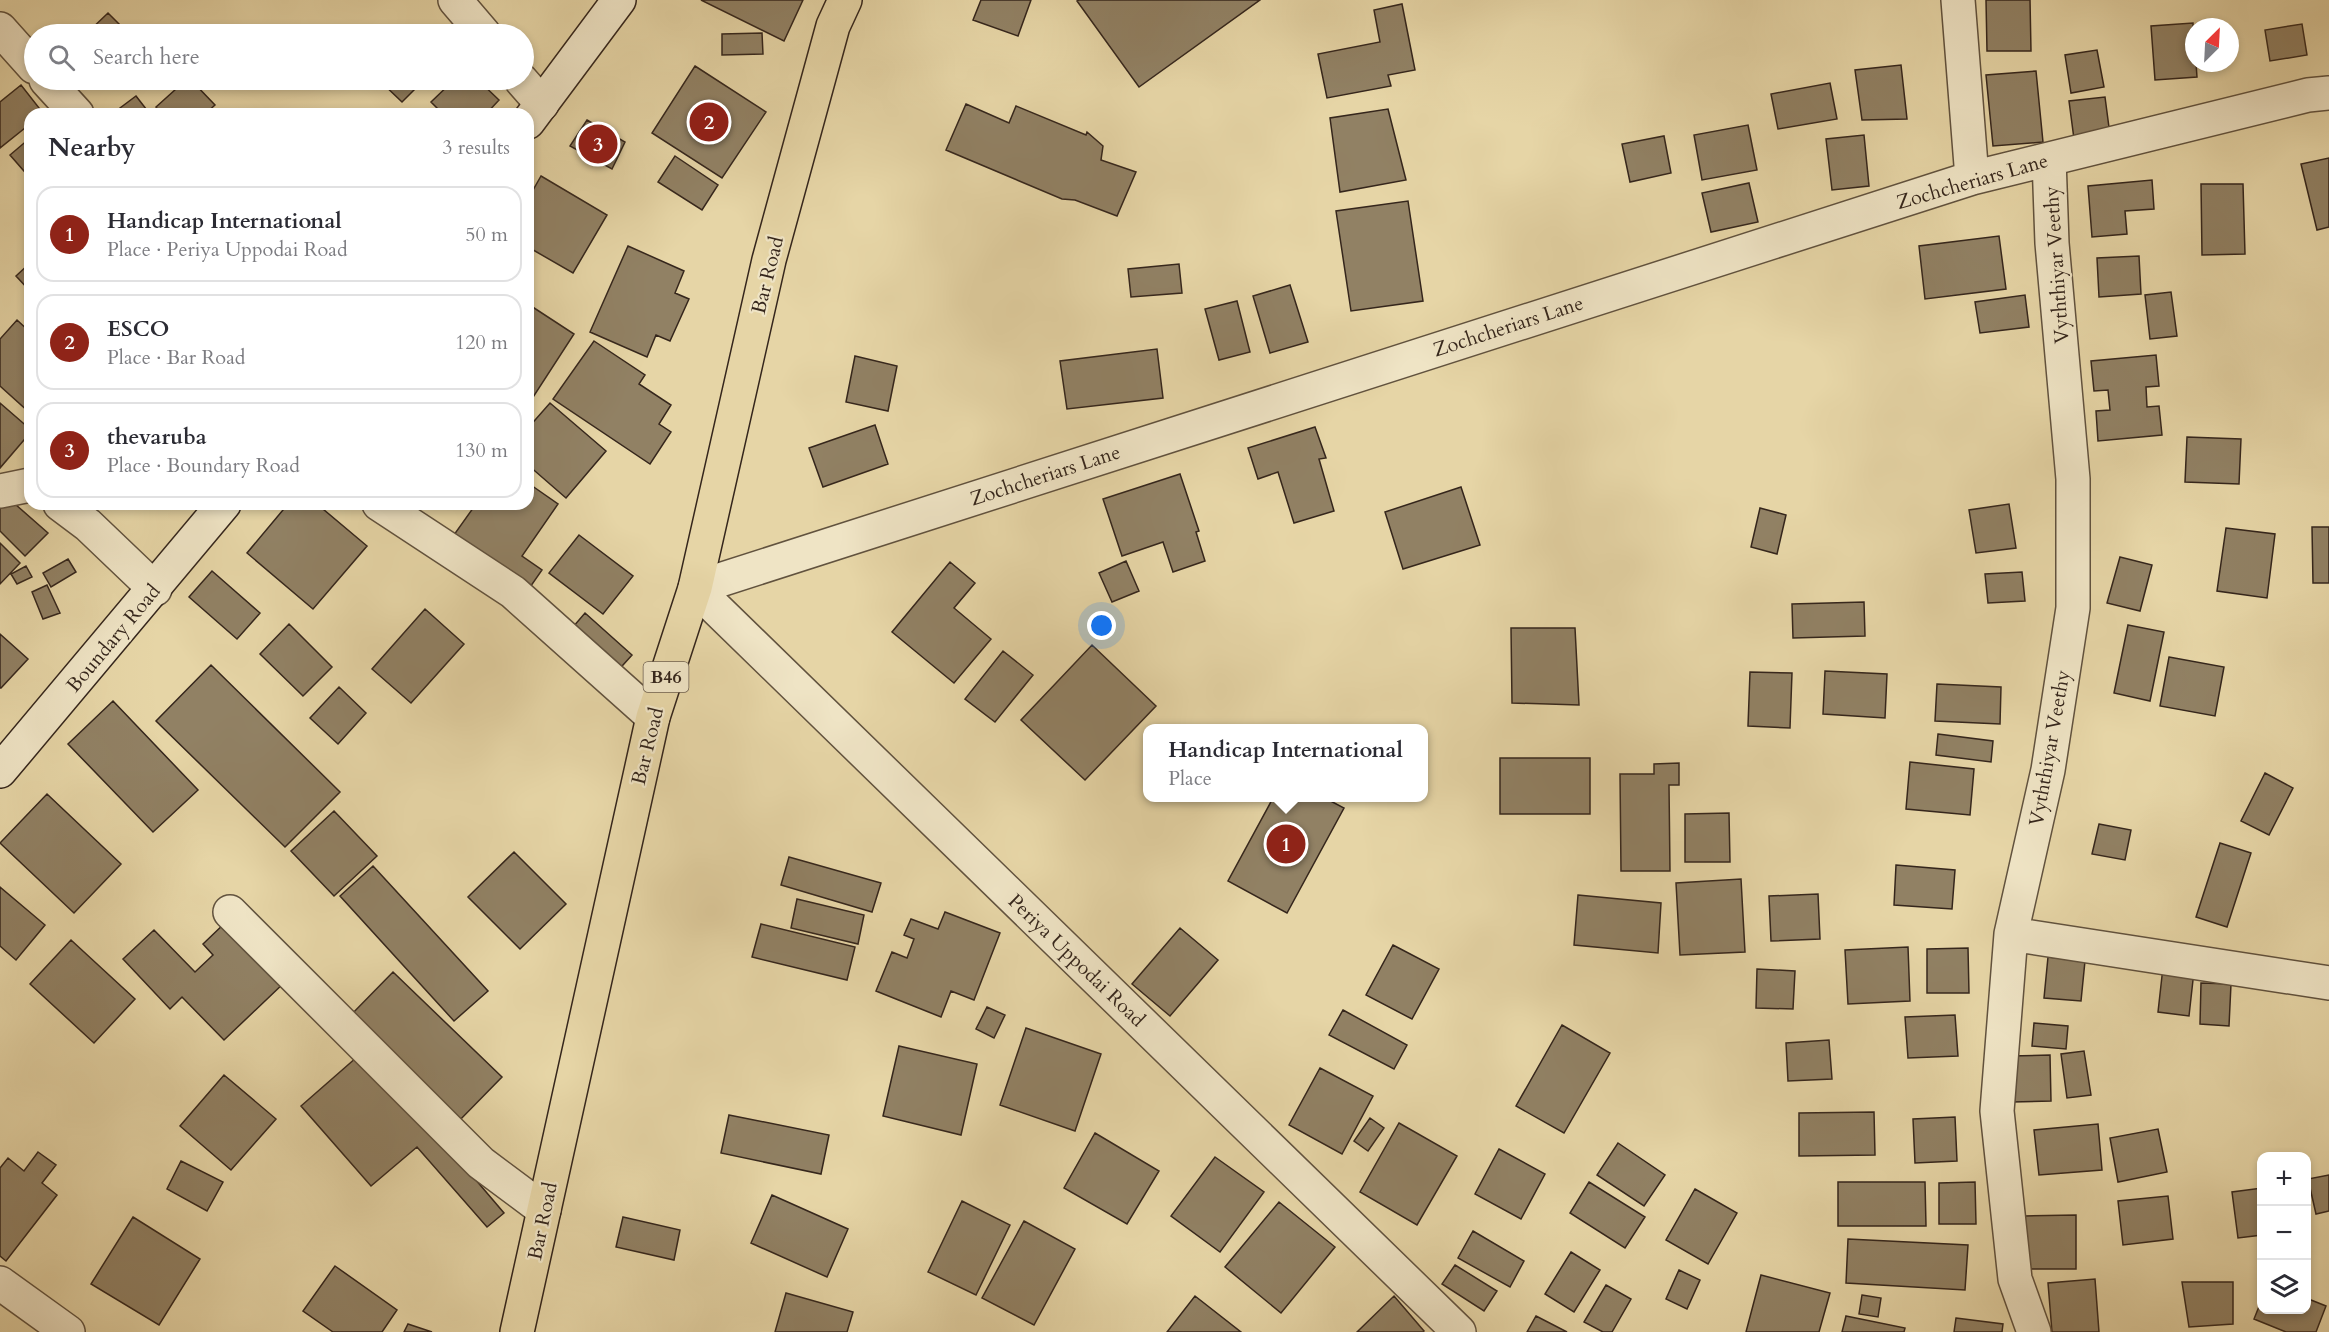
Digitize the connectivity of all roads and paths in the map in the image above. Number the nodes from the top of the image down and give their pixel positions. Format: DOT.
graph roads {
  1 [pos="455,0"];
  2 [pos="619,0"];
  3 [pos="1958,0"];
  4 [pos="837,9"];
  5 [pos="475,24"];
  6 [pos="0,29"];
  7 [pos="24,56"];
  8 [pos="55,90"];
  9 [pos="525,90"];
  10 [pos="2329,93"];
  11 [pos="72,108"];
  12 [pos="533,108"];
  13 [pos="535,113"];
  14 [pos="2049,159"];
  15 [pos="1972,178"];
  16 [pos="24,486"];
  17 [pos="0,491"];
  18 [pos="68,510"];
  19 [pos="219,510"];
  20 [pos="388,510"];
  21 [pos="695,588"];
  22 [pos="155,589"];
  23 [pos="652,717"];
  24 [pos="5,756"];
  25 [pos="230,912"];
  26 [pos="2011,934"];
  27 [pos="2329,983"];
  28 [pos="544,1210"];
  29 [pos="0,1283"];
  30 [pos="68,1332"];
  31 [pos="517,1332"];
  32 [pos="1459,1332"];
  33 [pos="2034,1332"];
  1 -- 5 [label="street"];
  2 -- 13 [label="street"];
  3 -- 15 [label="street"];
  4 -- 21 [label="main road, Bar Road / B46"];
  6 -- 7 [label="street"];
  8 -- 11 [label="street"];
  9 -- 12 [label="street"];
  10 -- 14 [label="street, Zochcheriars Lane"];
  14 -- 15 [label="street, Zochcheriars Lane"];
  14 -- 26 [label="street, Vyththiyar Veethy"];
  15 -- 21 [label="street, Zochcheriars Lane"];
  16 -- 17 [label="street"];
  18 -- 22 [label="street"];
  19 -- 22 [label="street, Boundary Road"];
  20 -- 23 [label="street"];
  21 -- 23 [label="main road, Bar Road / B46"];
  21 -- 32 [label="street, Periya Uppodai Road"];
  22 -- 24 [label="street, Boundary Road"];
  23 -- 28 [label="main road, Bar Road / B46"];
  25 -- 28 [label="street"];
  26 -- 27 [label="street"];
  26 -- 33 [label="street, Vyththiyar Veethy"];
  28 -- 31 [label="main road, Bar Road / B46"];
  29 -- 30 [label="street"];
}
